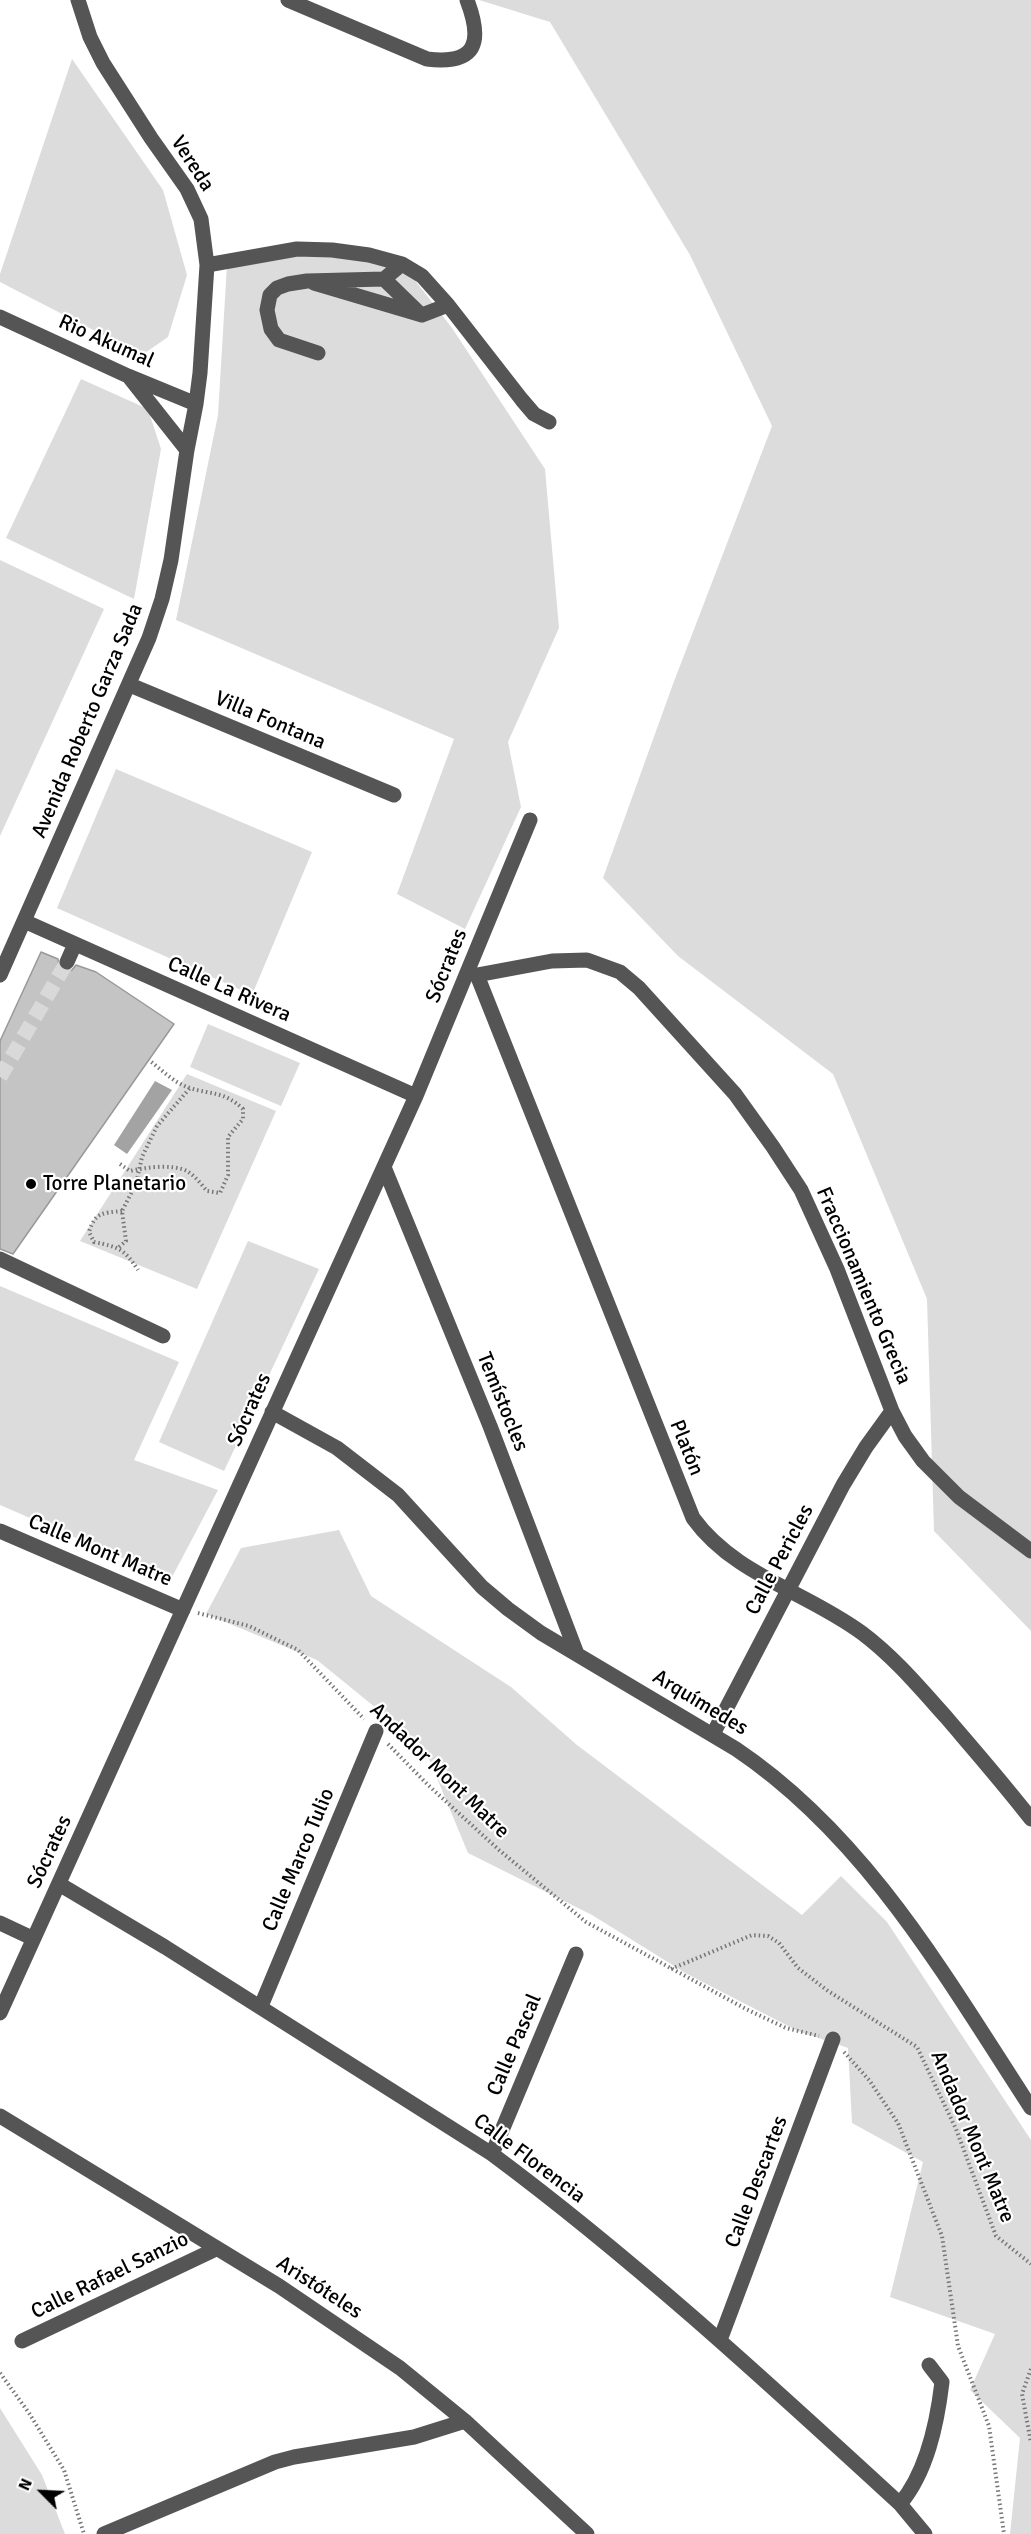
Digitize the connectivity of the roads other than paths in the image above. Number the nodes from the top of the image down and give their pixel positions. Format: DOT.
graph roads {
  1 [pos="78,0"];
  2 [pos="288,0"];
  3 [pos="467,0"];
  4 [pos="402,264"];
  5 [pos="207,265"];
  6 [pos="384,279"];
  7 [pos="307,281"];
  8 [pos="448,304"];
  9 [pos="422,315"];
  10 [pos="0,317"];
  11 [pos="318,353"];
  12 [pos="128,376"];
  13 [pos="196,404"];
  14 [pos="549,422"];
  15 [pos="187,450"];
  16 [pos="130,685"];
  17 [pos="394,795"];
  18 [pos="530,820"];
  19 [pos="24,921"];
  20 [pos="75,944"];
  21 [pos="67,962"];
  22 [pos="472,973"];
  23 [pos="0,975"];
  24 [pos="416,1096"];
  25 [pos="384,1167"];
  26 [pos="0,1259"];
  27 [pos="163,1336"];
  28 [pos="892,1411"];
  29 [pos="272,1412"];
  30 [pos="0,1531"];
  31 [pos="1031,1551"];
  32 [pos="788,1590"];
  33 [pos="183,1610"];
  34 [pos="577,1654"];
  35 [pos="376,1731"];
  36 [pos="713,1734"];
  37 [pos="1031,1819"];
  38 [pos="59,1884"];
  39 [pos="0,1923"];
  40 [pos="32,1938"];
  41 [pos="576,1953"];
  42 [pos="261,2006"];
  43 [pos="0,2013"];
  44 [pos="833,2039"];
  45 [pos="1031,2108"];
  46 [pos="0,2116"];
  47 [pos="492,2154"];
  48 [pos="216,2248"];
  49 [pos="720,2340"];
  50 [pos="22,2341"];
  51 [pos="929,2365"];
  52 [pos="465,2421"];
  53 [pos="900,2504"];
  54 [pos="104,2534"];
  55 [pos="587,2534"];
  56 [pos="925,2534"];
  1 -- 5 [label="street, Vereda"];
  2 -- 3 [label="street"];
  4 -- 5 [label="street"];
  4 -- 6 [label="street"];
  4 -- 8 [label="street"];
  5 -- 13 [label="street, Vereda"];
  6 -- 7 [label="street"];
  6 -- 9 [label="street"];
  7 -- 9 [label="street"];
  7 -- 11 [label="street"];
  8 -- 9 [label="street"];
  8 -- 14 [label="street"];
  10 -- 12 [label="street, Rio Akumal"];
  12 -- 13 [label="street, Rio Akumal"];
  12 -- 15 [label="street"];
  13 -- 15 [label="street, Avenida Roberto Garza Sada"];
  15 -- 16 [label="street, Avenida Roberto Garza Sada"];
  16 -- 17 [label="street, Villa Fontana"];
  16 -- 19 [label="street, Avenida Roberto Garza Sada"];
  18 -- 22 [label="street, Sócrates"];
  19 -- 20 [label="street, Calle La Rivera"];
  19 -- 23 [label="street, Avenida Roberto Garza Sada"];
  20 -- 21 [label="street"];
  20 -- 24 [label="street, Calle La Rivera"];
  22 -- 24 [label="street, Sócrates"];
  22 -- 28 [label="street, Fraccionamiento Grecia"];
  22 -- 32 [label="street, Platón"];
  24 -- 25 [label="street, Sócrates"];
  25 -- 29 [label="street, Sócrates"];
  25 -- 34 [label="street, Temístocles"];
  26 -- 27 [label="street"];
  28 -- 31 [label="street, Fraccionamiento Grecia"];
  28 -- 32 [label="street, Calle Pericles"];
  29 -- 33 [label="street, Sócrates"];
  29 -- 34 [label="street, Arquímedes"];
  30 -- 33 [label="street, Calle Mont Matre"];
  32 -- 36 [label="street, Calle Pericles"];
  32 -- 37 [label="street, Platón"];
  33 -- 38 [label="street, Sócrates"];
  34 -- 36 [label="street, Arquímedes"];
  35 -- 42 [label="street, Calle Marco Tulio"];
  36 -- 45 [label="street, Arquímedes"];
  38 -- 40 [label="street, Sócrates"];
  38 -- 42 [label="street, Calle Florencia"];
  39 -- 40 [label="street"];
  40 -- 43 [label="street, Sócrates"];
  41 -- 47 [label="street, Calle Pascal"];
  42 -- 47 [label="street, Calle Florencia"];
  44 -- 49 [label="street, Calle Descartes"];
  46 -- 48 [label="street, Aristóteles"];
  47 -- 49 [label="street, Calle Florencia"];
  48 -- 50 [label="street, Calle Rafael Sanzio"];
  48 -- 52 [label="street, Aristóteles"];
  49 -- 53 [label="street, Calle Florencia"];
  51 -- 53 [label="street"];
  52 -- 54 [label="street"];
  52 -- 55 [label="street, Aristóteles"];
  53 -- 56 [label="street, Calle Florencia"];
}
